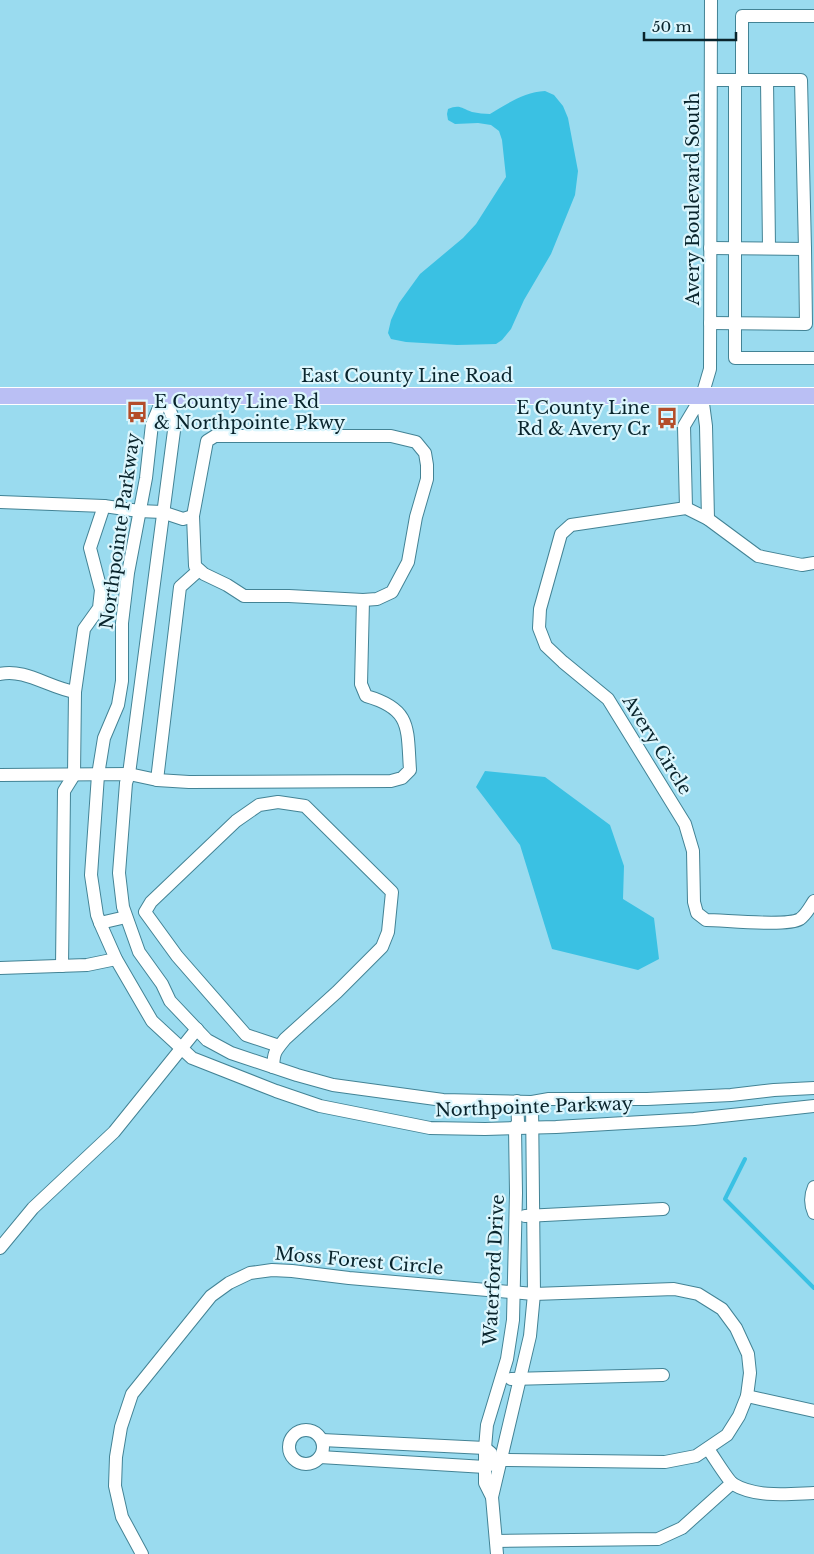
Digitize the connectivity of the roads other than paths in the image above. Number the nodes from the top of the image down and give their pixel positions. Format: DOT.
graph roads {
  1 [pos="711,0"];
  2 [pos="814,16"];
  3 [pos="711,80"];
  4 [pos="738,80"];
  5 [pos="766,80"];
  6 [pos="710,248"];
  7 [pos="734,248"];
  8 [pos="769,248"];
  9 [pos="805,249"];
  10 [pos="710,323"];
  11 [pos="734,323"];
  12 [pos="810,324"];
  13 [pos="814,358"];
  14 [pos="0,396"];
  15 [pos="164,396"];
  16 [pos="702,396"];
  17 [pos="814,396"];
  18 [pos="0,502"];
  19 [pos="104,506"];
  20 [pos="686,508"];
  21 [pos="139,511"];
  22 [pos="162,512"];
  23 [pos="193,516"];
  24 [pos="708,519"];
  25 [pos="814,563"];
  26 [pos="199,570"];
  27 [pos="363,600"];
  28 [pos="0,674"];
  29 [pos="75,692"];
  30 [pos="128,774"];
  31 [pos="0,775"];
  32 [pos="74,775"];
  33 [pos="98,775"];
  34 [pos="156,780"];
  35 [pos="814,901"];
  36 [pos="126,917"];
  37 [pos="100,923"];
  38 [pos="116,959"];
  39 [pos="62,966"];
  40 [pos="0,968"];
  41 [pos="197,1029"];
  42 [pos="280,1046"];
  43 [pos="182,1048"];
  44 [pos="273,1067"];
  45 [pos="814,1088"];
  46 [pos="774,1090"];
  47 [pos="517,1101"];
  48 [pos="532,1102"];
  49 [pos="814,1106"];
  50 [pos="776,1111"];
  51 [pos="514,1128"];
  52 [pos="532,1128"];
  53 [pos="516,1184"];
  54 [pos="533,1184"];
  55 [pos="814,1188"];
  56 [pos="663,1209"];
  57 [pos="814,1213"];
  58 [pos="515,1216"];
  59 [pos="533,1216"];
  60 [pos="1,1244"];
  61 [pos="514,1292"];
  62 [pos="534,1294"];
  63 [pos="508,1352"];
  64 [pos="524,1356"];
  65 [pos="663,1375"];
  66 [pos="501,1378"];
  67 [pos="518,1380"];
  68 [pos="747,1396"];
  69 [pos="814,1411"];
  70 [pos="322,1440"];
  71 [pos="419,1445"];
  72 [pos="485,1448"];
  73 [pos="708,1449"];
  74 [pos="320,1456"];
  75 [pos="501,1460"];
  76 [pos="418,1463"];
  77 [pos="485,1468"];
  78 [pos="732,1483"];
  79 [pos="814,1493"];
  80 [pos="492,1496"];
  81 [pos="496,1548"];
  82 [pos="142,1554"];
  1 -- 3 [label="street, Avery Boulevard South"];
  2 -- 4 [label="street"];
  3 -- 4 [label="street"];
  3 -- 6 [label="street, Avery Boulevard South"];
  4 -- 5 [label="street"];
  4 -- 7 [label="street"];
  5 -- 8 [label="street"];
  5 -- 9 [label="street"];
  6 -- 7 [label="street"];
  6 -- 10 [label="street, Avery Boulevard South"];
  7 -- 8 [label="street"];
  7 -- 11 [label="street"];
  8 -- 9 [label="street"];
  9 -- 12 [label="street"];
  10 -- 11 [label="street"];
  10 -- 16 [label="street, Avery Boulevard South"];
  11 -- 12 [label="street"];
  11 -- 13 [label="street"];
  14 -- 15 [label="main road, East County Line Road"];
  15 -- 16 [label="main road, East County Line Road"];
  15 -- 21 [label="street, Northpointe Parkway"];
  15 -- 22 [label="street, Northpointe Parkway"];
  16 -- 17 [label="main road, East County Line Road"];
  16 -- 20 [label="street"];
  16 -- 24 [label="street"];
  18 -- 19 [label="street"];
  19 -- 21 [label="street"];
  19 -- 29 [label="street"];
  20 -- 24 [label="street"];
  20 -- 35 [label="street, Avery Circle"];
  21 -- 22 [label="street"];
  21 -- 33 [label="street, Northpointe Parkway"];
  22 -- 23 [label="street"];
  22 -- 30 [label="street, Northpointe Parkway"];
  23 -- 26 [label="street"];
  23 -- 27 [label="street"];
  24 -- 25 [label="street"];
  26 -- 27 [label="street"];
  26 -- 34 [label="street"];
  27 -- 34 [label="street"];
  28 -- 29 [label="street"];
  29 -- 32 [label="street"];
  30 -- 33 [label="street"];
  30 -- 34 [label="street"];
  30 -- 36 [label="street, Northpointe Parkway"];
  31 -- 32 [label="street"];
  32 -- 33 [label="street"];
  32 -- 39 [label="street"];
  33 -- 37 [label="street, Northpointe Parkway"];
  36 -- 37 [label="street"];
  36 -- 41 [label="street, Northpointe Parkway"];
  37 -- 38 [label="street, Northpointe Parkway"];
  38 -- 39 [label="street"];
  38 -- 43 [label="street, Northpointe Parkway"];
  39 -- 40 [label="street"];
  41 -- 43 [label="street"];
  41 -- 44 [label="street, Northpointe Parkway"];
  42 -- 42 [label="street"];
  42 -- 44 [label="street"];
  43 -- 51 [label="street, Northpointe Parkway"];
  43 -- 60 [label="street"];
  44 -- 47 [label="street, Northpointe Parkway"];
  45 -- 46 [label="street, Northpointe Parkway"];
  46 -- 48 [label="street, Northpointe Parkway"];
  46 -- 50 [label="street"];
  47 -- 48 [label="street, Northpointe Parkway"];
  47 -- 51 [label="street, Waterford Drive"];
  48 -- 52 [label="street, Waterford Drive"];
  49 -- 50 [label="street, Northpointe Parkway"];
  50 -- 52 [label="street, Northpointe Parkway"];
  51 -- 52 [label="street, Northpointe Parkway"];
  51 -- 53 [label="street, Waterford Drive"];
  52 -- 54 [label="street, Waterford Drive"];
  53 -- 54 [label="street"];
  53 -- 58 [label="street, Waterford Drive"];
  54 -- 59 [label="street, Waterford Drive"];
  55 -- 57 [label="street"];
  56 -- 59 [label="street"];
  58 -- 59 [label="street"];
  58 -- 61 [label="street, Waterford Drive"];
  59 -- 62 [label="street, Waterford Drive"];
  61 -- 62 [label="street, Moss Forest Circle"];
  61 -- 63 [label="street, Waterford Drive"];
  61 -- 82 [label="street, Moss Forest Circle"];
  62 -- 64 [label="street, Waterford Drive"];
  62 -- 68 [label="street, Moss Forest Circle"];
  63 -- 64 [label="street"];
  63 -- 66 [label="street, Waterford Drive"];
  64 -- 67 [label="street, Waterford Drive"];
  65 -- 67 [label="street"];
  66 -- 67 [label="street"];
  66 -- 72 [label="street, Waterford Drive"];
  67 -- 75 [label="street, Waterford Drive"];
  68 -- 69 [label="street"];
  68 -- 73 [label="street, Moss Forest Circle"];
  70 -- 71 [label="street"];
  70 -- 74 [label="street"];
  70 -- 74 [label="street"];
  71 -- 72 [label="street"];
  71 -- 76 [label="street"];
  72 -- 75 [label="street"];
  72 -- 77 [label="street, Waterford Drive"];
  73 -- 75 [label="street, Moss Forest Circle"];
  73 -- 78 [label="street"];
  74 -- 76 [label="street"];
  75 -- 77 [label="street"];
  75 -- 80 [label="street, Waterford Drive"];
  76 -- 77 [label="street"];
  77 -- 80 [label="street, Waterford Drive"];
  78 -- 79 [label="street"];
  78 -- 81 [label="street"];
  80 -- 81 [label="street, Waterford Drive"];
}
